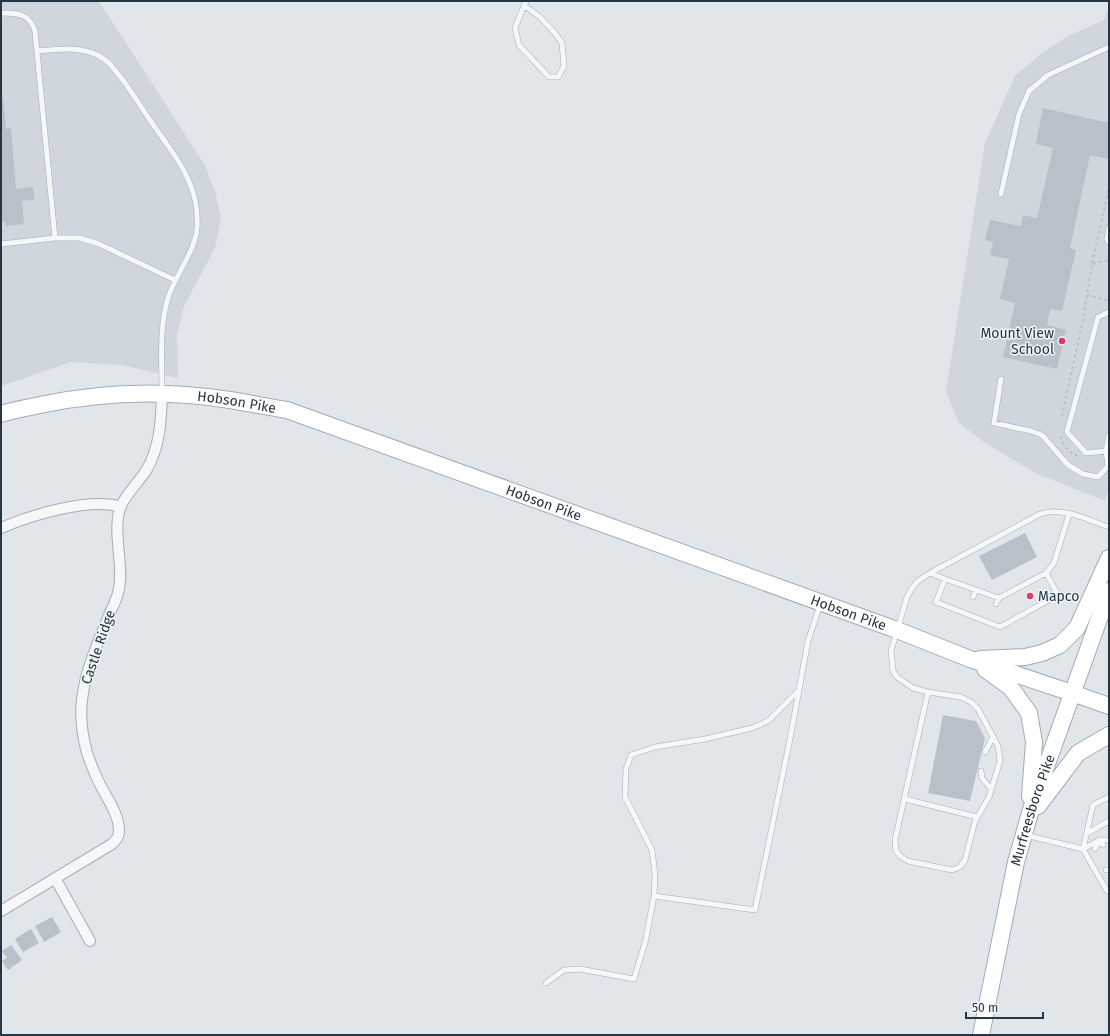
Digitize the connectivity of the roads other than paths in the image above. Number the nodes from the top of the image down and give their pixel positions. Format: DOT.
graph roads {
  1 [pos="525,3"];
  2 [pos="1,14"];
  3 [pos="1109,48"];
  4 [pos="37,51"];
  5 [pos="1001,194"];
  6 [pos="1109,228"];
  7 [pos="55,238"];
  8 [pos="1109,242"];
  9 [pos="1,244"];
  10 [pos="175,280"];
  11 [pos="1109,312"];
  12 [pos="1000,379"];
  13 [pos="162,395"];
  14 [pos="1,414"];
  15 [pos="1109,435"];
  16 [pos="1108,452"];
  17 [pos="121,507"];
  18 [pos="1069,514"];
  19 [pos="1109,527"];
  20 [pos="1,528"];
  21 [pos="1109,558"];
  22 [pos="930,573"];
  23 [pos="1046,573"];
  24 [pos="1040,576"];
  25 [pos="945,578"];
  26 [pos="1031,581"];
  27 [pos="954,582"];
  28 [pos="1043,582"];
  29 [pos="963,585"];
  30 [pos="1034,586"];
  31 [pos="951,588"];
  32 [pos="1019,588"];
  33 [pos="976,590"];
  34 [pos="1109,591"];
  35 [pos="960,592"];
  36 [pos="1022,593"];
  37 [pos="988,594"];
  38 [pos="973,597"];
  39 [pos="999,598"];
  40 [pos="986,600"];
  41 [pos="821,602"];
  42 [pos="999,604"];
  43 [pos="992,617"];
  44 [pos="989,622"];
  45 [pos="897,630"];
  46 [pos="970,659"];
  47 [pos="798,691"];
  48 [pos="928,692"];
  49 [pos="1072,693"];
  50 [pos="1109,706"];
  51 [pos="1109,734"];
  52 [pos="993,737"];
  53 [pos="985,752"];
  54 [pos="981,771"];
  55 [pos="991,789"];
  56 [pos="1109,796"];
  57 [pos="905,799"];
  58 [pos="977,817"];
  59 [pos="1029,819"];
  60 [pos="1109,821"];
  61 [pos="1086,834"];
  62 [pos="1024,835"];
  63 [pos="1109,840"];
  64 [pos="1102,842"];
  65 [pos="1083,849"];
  66 [pos="1095,849"];
  67 [pos="55,878"];
  68 [pos="1109,890"];
  69 [pos="654,896"];
  70 [pos="1,911"];
  71 [pos="90,942"];
  72 [pos="546,983"];
  73 [pos="980,1035"];
  1 -- 1 [label="lane"];
  2 -- 4 [label="lane"];
  3 -- 5 [label="lane"];
  4 -- 7 [label="lane"];
  4 -- 10 [label="lane"];
  6 -- 8 [label="lane"];
  7 -- 9 [label="lane"];
  7 -- 10 [label="lane"];
  10 -- 13 [label="lane"];
  11 -- 16 [label="lane"];
  12 -- 16 [label="lane"];
  13 -- 14 [label="main road, Hobson Pike"];
  13 -- 17 [label="street, Castle Ridge"];
  13 -- 41 [label="main road, Hobson Pike"];
  15 -- 16 [label="lane"];
  17 -- 20 [label="street"];
  17 -- 67 [label="street, Castle Ridge"];
  18 -- 19 [label="lane"];
  18 -- 22 [label="lane"];
  18 -- 23 [label="lane"];
  21 -- 46 [label="main road"];
  22 -- 25 [label="lane"];
  22 -- 45 [label="lane"];
  23 -- 24 [label="lane"];
  23 -- 44 [label="lane"];
  24 -- 26 [label="lane"];
  24 -- 28 [label="lane"];
  25 -- 27 [label="lane"];
  25 -- 44 [label="lane"];
  26 -- 30 [label="lane"];
  26 -- 32 [label="lane"];
  27 -- 29 [label="lane"];
  27 -- 31 [label="lane"];
  29 -- 33 [label="lane"];
  29 -- 35 [label="lane"];
  32 -- 36 [label="lane"];
  32 -- 39 [label="lane"];
  33 -- 37 [label="lane"];
  33 -- 38 [label="lane"];
  34 -- 49 [label="main road, Murfreesboro Pike"];
  37 -- 39 [label="lane"];
  37 -- 40 [label="lane"];
  39 -- 42 [label="lane"];
  41 -- 45 [label="main road, Hobson Pike"];
  41 -- 47 [label="lane"];
  43 -- 44 [label="lane"];
  45 -- 46 [label="main road, Hobson Pike"];
  45 -- 48 [label="lane"];
  46 -- 49 [label="main road, Hobson Pike"];
  46 -- 59 [label="main road"];
  47 -- 69 [label="lane"];
  47 -- 69 [label="lane"];
  48 -- 52 [label="lane"];
  48 -- 57 [label="lane"];
  49 -- 50 [label="main road, Hobson Pike"];
  49 -- 59 [label="main road, Murfreesboro Pike"];
  51 -- 59 [label="main road"];
  52 -- 53 [label="lane"];
  52 -- 55 [label="lane"];
  54 -- 55 [label="lane"];
  55 -- 58 [label="lane"];
  56 -- 61 [label="lane"];
  57 -- 58 [label="lane"];
  57 -- 58 [label="lane"];
  59 -- 62 [label="main road, Murfreesboro Pike"];
  60 -- 61 [label="lane"];
  61 -- 65 [label="lane"];
  62 -- 65 [label="lane"];
  62 -- 73 [label="main road, Murfreesboro Pike"];
  63 -- 64 [label="lane"];
  64 -- 65 [label="lane"];
  64 -- 66 [label="lane"];
  65 -- 68 [label="lane"];
  67 -- 70 [label="street, Castle Ridge"];
  67 -- 71 [label="street"];
  69 -- 72 [label="lane"];
}
